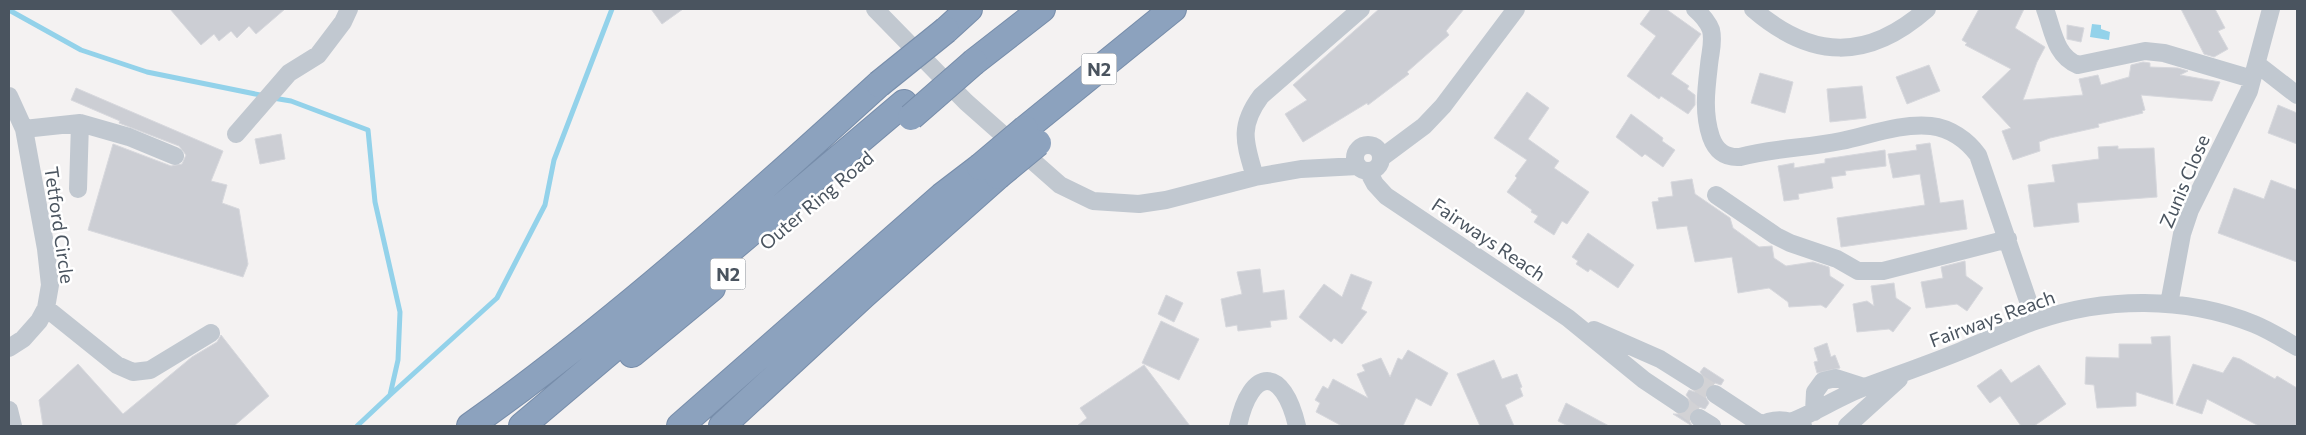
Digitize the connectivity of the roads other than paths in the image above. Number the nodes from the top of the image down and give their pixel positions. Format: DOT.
graph roads {
  1 [pos="349,9"];
  2 [pos="875,9"];
  3 [pos="969,9"];
  4 [pos="1014,9"];
  5 [pos="1042,9"];
  6 [pos="1173,9"];
  7 [pos="1361,9"];
  8 [pos="1516,9"];
  9 [pos="1695,9"];
  10 [pos="1753,9"];
  11 [pos="1927,9"];
  12 [pos="2046,9"];
  13 [pos="2271,9"];
  14 [pos="969,57"];
  15 [pos="2255,71"];
  16 [pos="2297,95"];
  17 [pos="9,96"];
  18 [pos="908,110"];
  19 [pos="80,123"];
  20 [pos="24,129"];
  21 [pos="236,134"];
  22 [pos="175,156"];
  23 [pos="1369,160"];
  24 [pos="989,172"];
  25 [pos="1255,177"];
  26 [pos="78,189"];
  27 [pos="1716,195"];
  28 [pos="942,196"];
  29 [pos="2008,239"];
  30 [pos="2169,304"];
  31 [pos="46,308"];
  32 [pos="1568,318"];
  33 [pos="2035,321"];
  34 [pos="211,332"];
  35 [pos="2297,347"];
  36 [pos="9,348"];
  37 [pos="1904,374"];
  38 [pos="1695,381"];
  39 [pos="1864,387"];
  40 [pos="1715,394"];
  41 [pos="1680,404"];
  42 [pos="9,410"];
  43 [pos="1804,420"];
  44 [pos="1760,425"];
  45 [pos="13,426"];
  46 [pos="470,426"];
  47 [pos="522,426"];
  48 [pos="542,426"];
  49 [pos="680,426"];
  50 [pos="693,426"];
  51 [pos="722,426"];
  52 [pos="1238,426"];
  53 [pos="1297,426"];
  54 [pos="1847,426"];
  1 -- 21 [label="street"];
  2 -- 25 [label="street"];
  3 -- 46 [label="highway, bridge"];
  4 -- 14 [label="highway"];
  5 -- 14 [label="highway, Outer Ring Road / N2"];
  6 -- 24 [label="highway, N2, bridge"];
  7 -- 25 [label="street"];
  8 -- 23 [label="street"];
  9 -- 29 [label="street"];
  10 -- 11 [label="street"];
  12 -- 15 [label="street"];
  13 -- 15 [label="street, Zunis Close"];
  14 -- 18 [label="highway, Outer Ring Road / N2, bridge"];
  15 -- 16 [label="street"];
  15 -- 30 [label="street, Zunis Close"];
  17 -- 20 [label="street, Tetford Circle"];
  18 -- 47 [label="highway"];
  18 -- 48 [label="highway, Outer Ring Road / N2"];
  19 -- 20 [label="street"];
  19 -- 22 [label="street"];
  19 -- 26 [label="street"];
  20 -- 31 [label="street, Tetford Circle"];
  23 -- 25 [label="street"];
  23 -- 32 [label="street, Fairways Reach"];
  24 -- 28 [label="highway, N2"];
  24 -- 51 [label="highway"];
  27 -- 29 [label="street"];
  28 -- 49 [label="highway, N2"];
  28 -- 50 [label="highway"];
  29 -- 33 [label="street"];
  30 -- 33 [label="street, Fairways Reach"];
  30 -- 35 [label="street, Fairways Reach"];
  31 -- 34 [label="street"];
  31 -- 36 [label="street, Tetford Circle"];
  32 -- 38 [label="street, Fairways Reach"];
  32 -- 41 [label="street, Fairways Reach"];
  33 -- 37 [label="street, Fairways Reach"];
  37 -- 39 [label="street, Fairways Reach"];
  37 -- 54 [label="street, Fairways Reach"];
  39 -- 43 [label="street, Fairways Reach"];
  39 -- 43 [label="street"];
  40 -- 44 [label="street, Fairways Reach"];
  42 -- 45 [label="street"];
  43 -- 44 [label="street, Fairways Reach"];
  52 -- 53 [label="street"];
}
